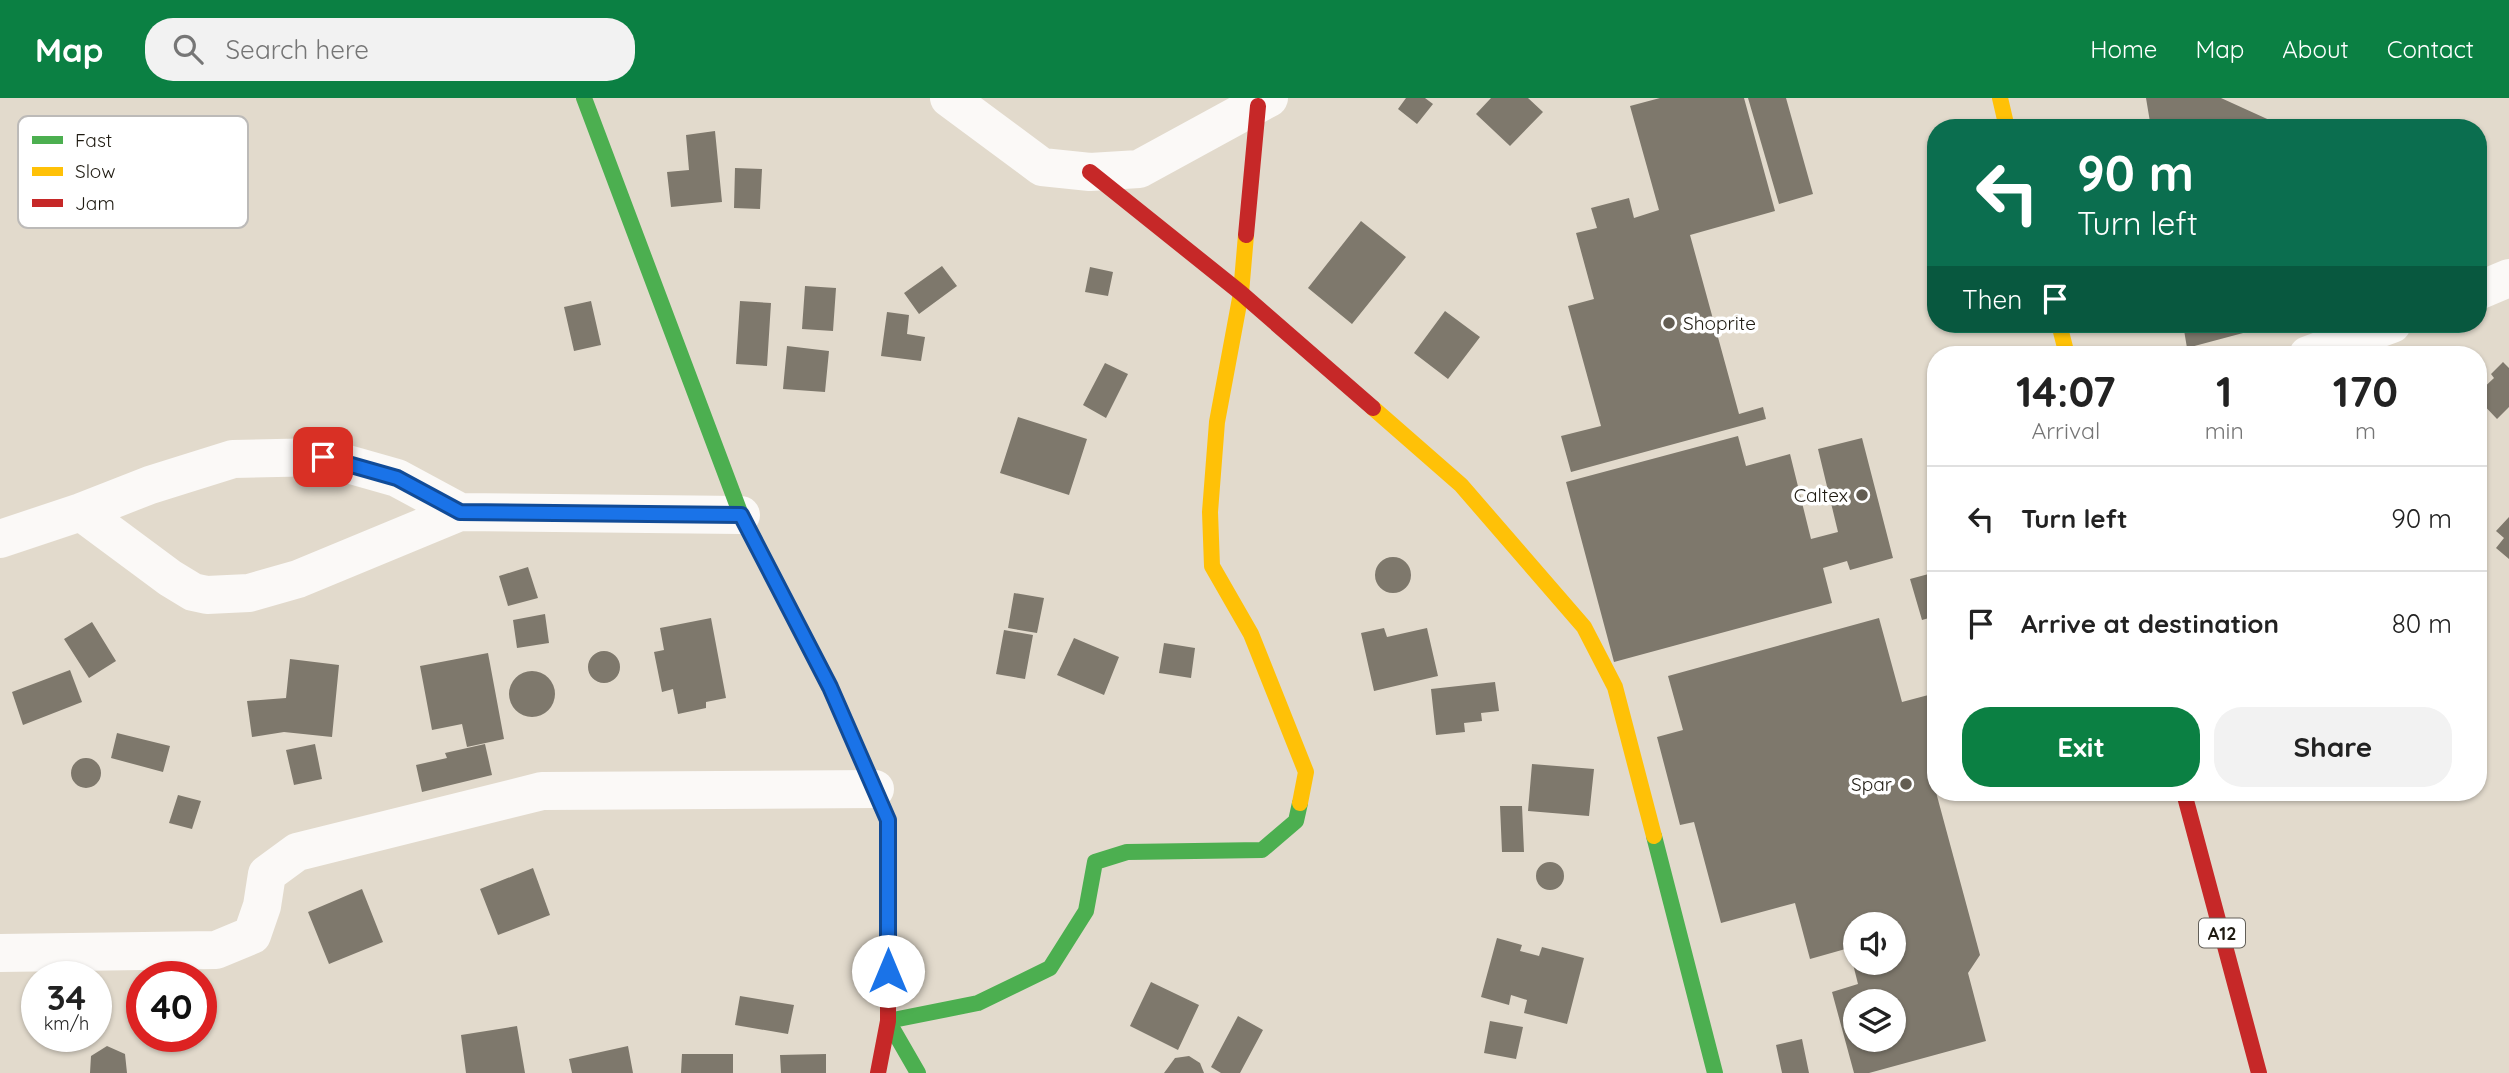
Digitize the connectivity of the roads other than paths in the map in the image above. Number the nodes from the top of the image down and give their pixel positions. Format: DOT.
graph roads {
  1 [pos="584,98"];
  2 [pos="949,98"];
  3 [pos="2000,98"];
  4 [pos="1263,102"];
  5 [pos="2005,119"];
  6 [pos="1090,172"];
  7 [pos="2509,278"];
  8 [pos="2487,287"];
  9 [pos="1241,293"];
  10 [pos="2368,333"];
  11 [pos="2332,346"];
  12 [pos="81,512"];
  13 [pos="460,512"];
  14 [pos="741,515"];
  15 [pos="0,539"];
  16 [pos="875,789"];
  17 [pos="2186,801"];
  18 [pos="0,953"];
  19 [pos="888,1021"];
  20 [pos="878,1073"];
  21 [pos="918,1073"];
  22 [pos="1715,1073"];
  23 [pos="2259,1073"];
  1 -- 14 [label="street"];
  2 -- 6 [label="street"];
  3 -- 5 [label="street"];
  4 -- 6 [label="street"];
  4 -- 9 [label="street"];
  6 -- 9 [label="street"];
  7 -- 8 [label="street"];
  9 -- 19 [label="street"];
  9 -- 22 [label="street"];
  10 -- 11 [label="street"];
  12 -- 13 [label="street"];
  12 -- 13 [label="street"];
  12 -- 15 [label="street"];
  13 -- 14 [label="street"];
  14 -- 16 [label="street"];
  16 -- 18 [label="street"];
  16 -- 19 [label="street"];
  17 -- 23 [label="street, A12"];
  19 -- 20 [label="street"];
  19 -- 21 [label="street"];
}
